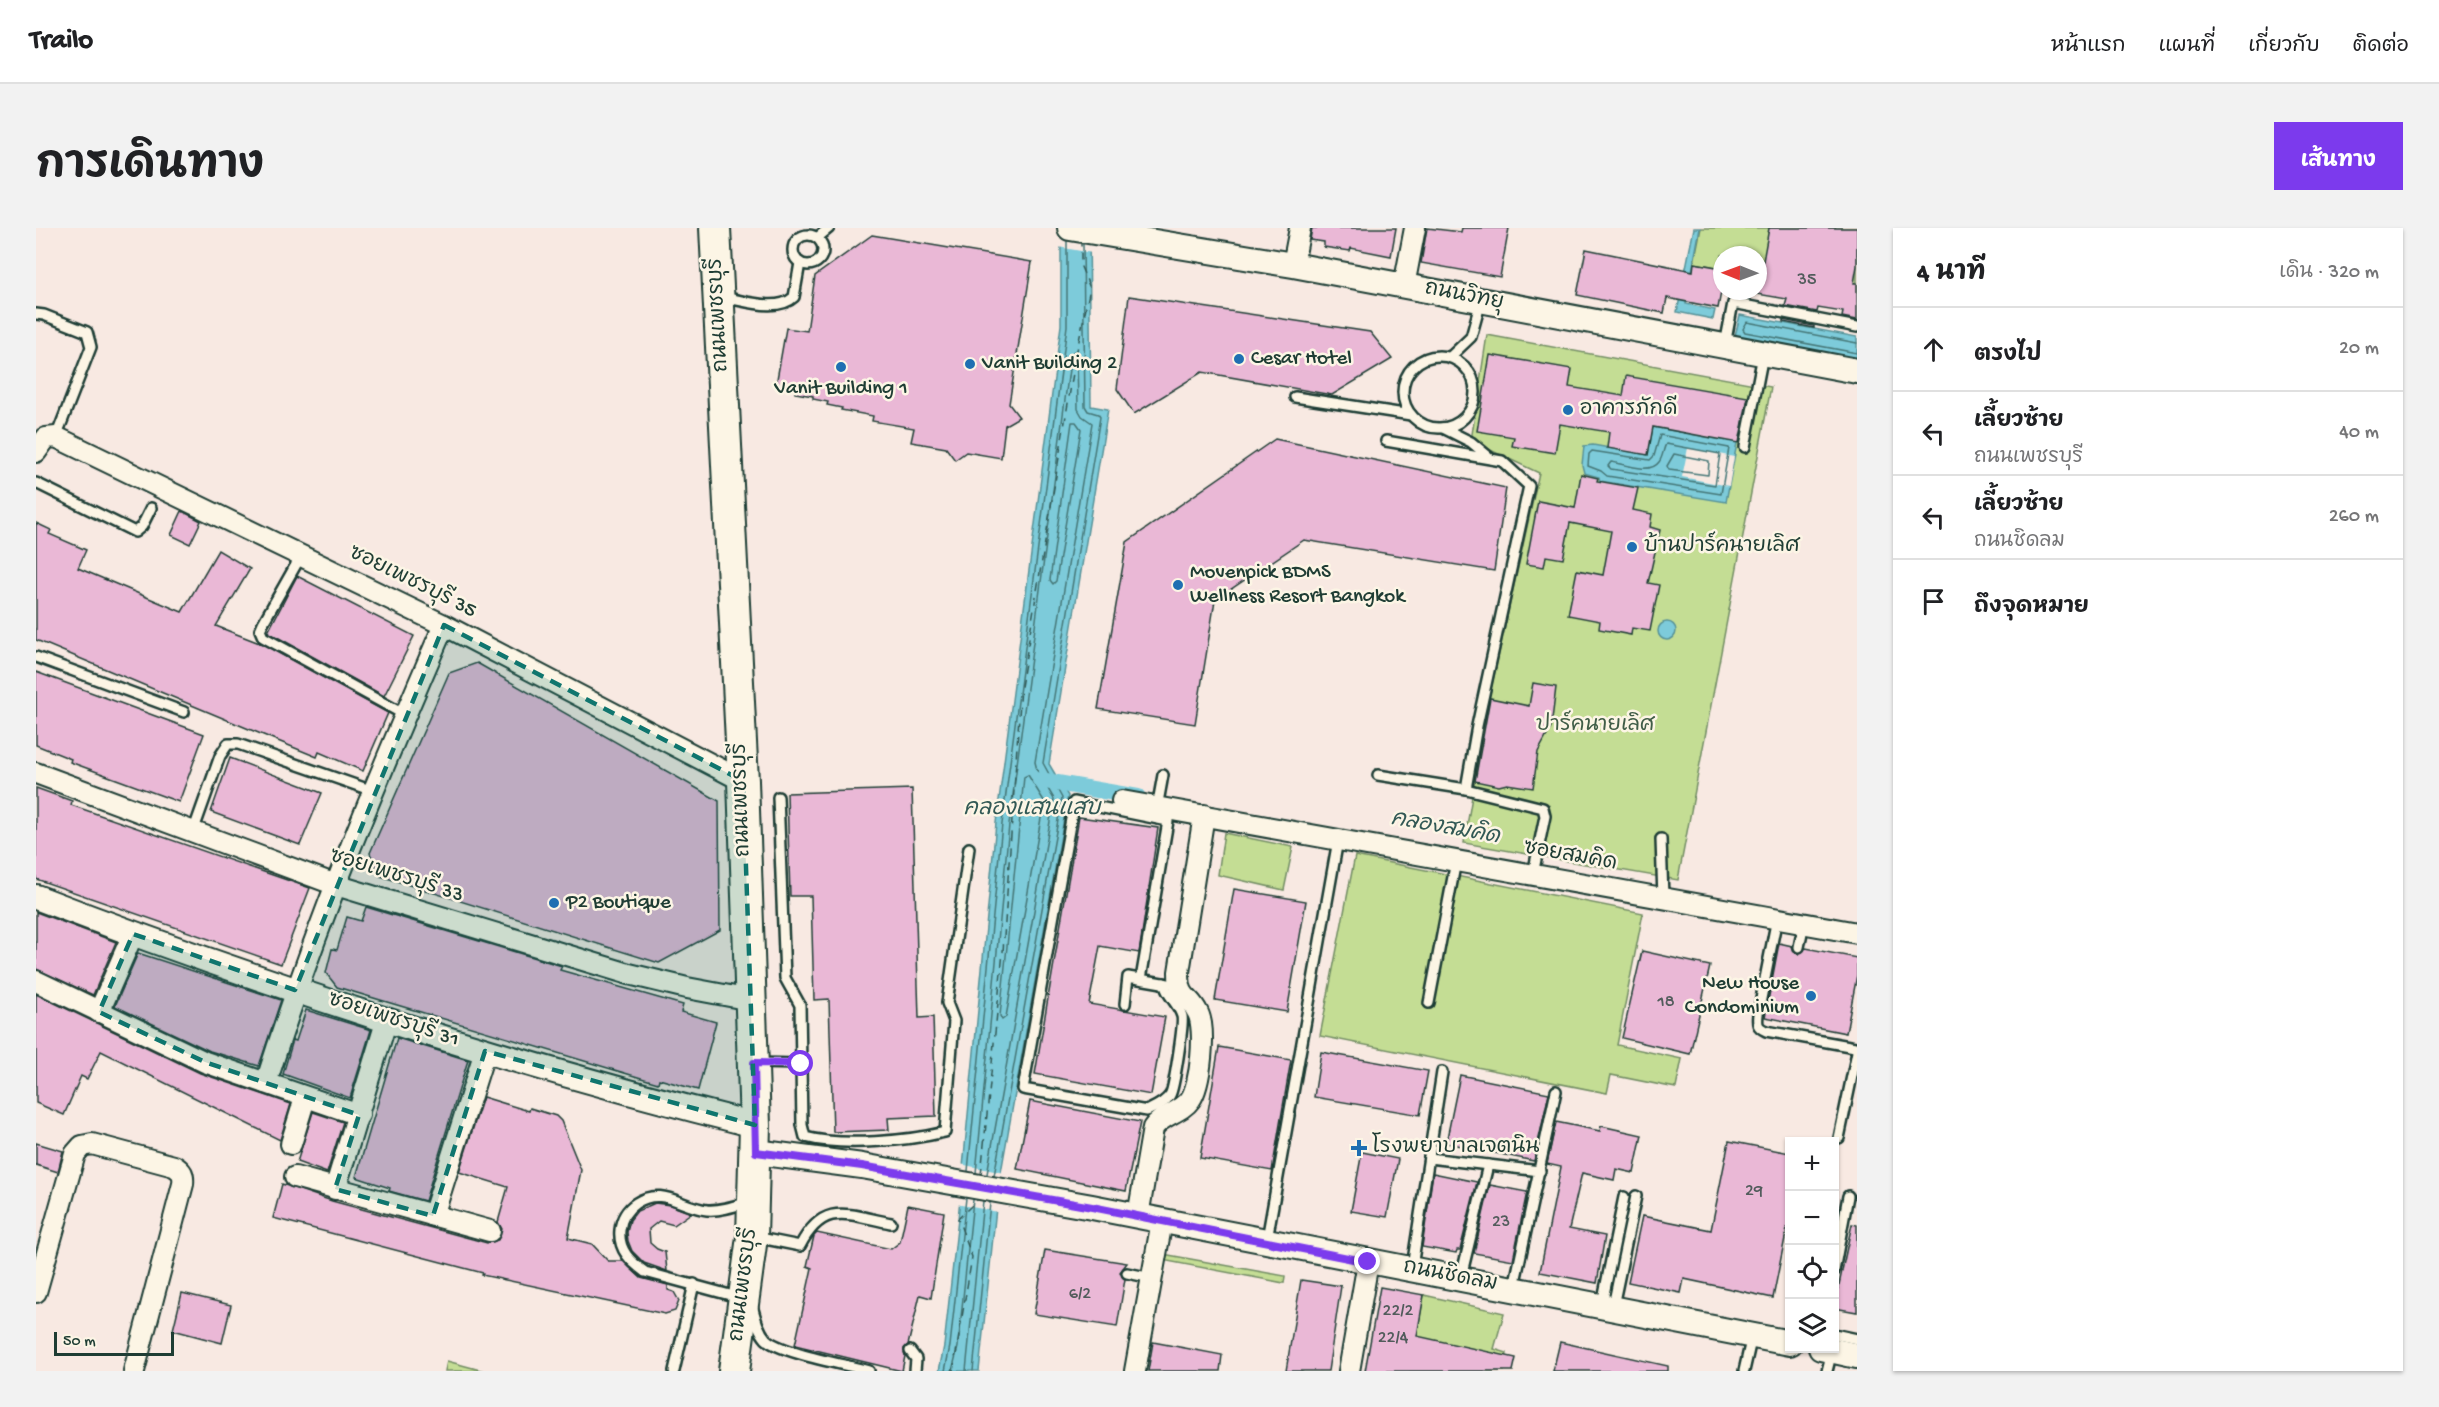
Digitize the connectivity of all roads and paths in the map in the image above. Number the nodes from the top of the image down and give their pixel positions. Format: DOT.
graph roads {
  1 [pos="715,228"];
  2 [pos="829,228"];
  3 [pos="1070,228"];
  4 [pos="1300,228"];
  5 [pos="1415,228"];
  6 [pos="817,238"];
  7 [pos="800,263"];
  8 [pos="1293,265"];
  9 [pos="1404,286"];
  10 [pos="719,297"];
  11 [pos="1481,300"];
  12 [pos="36,314"];
  13 [pos="1857,327"];
  14 [pos="1725,345"];
  15 [pos="1763,352"];
  16 [pos="1450,357"];
  17 [pos="1857,371"];
  18 [pos="1295,397"];
  19 [pos="1411,415"];
  20 [pos="1443,428"];
  21 [pos="56,437"];
  22 [pos="1386,441"];
  23 [pos="1745,447"];
  24 [pos="36,452"];
  25 [pos="1490,458"];
  26 [pos="36,483"];
  27 [pos="152,507"];
  28 [pos="302,554"];
  29 [pos="444,625"];
  30 [pos="36,657"];
  31 [pos="184,712"];
  32 [pos="405,715"];
  33 [pos="36,773"];
  34 [pos="1163,775"];
  35 [pos="1378,775"];
  36 [pos="743,781"];
  37 [pos="1466,789"];
  38 [pos="373,791"];
  39 [pos="778,797"];
  40 [pos="1122,801"];
  41 [pos="1157,808"];
  42 [pos="1204,816"];
  43 [pos="193,832"];
  44 [pos="1338,840"];
  45 [pos="1661,840"];
  46 [pos="969,848"];
  47 [pos="1456,861"];
  48 [pos="1533,874"];
  49 [pos="336,885"];
  50 [pos="36,897"];
  51 [pos="1664,898"];
  52 [pos="1777,918"];
  53 [pos="1804,923"];
  54 [pos="1857,933"];
  55 [pos="133,934"];
  56 [pos="1799,947"];
  57 [pos="1141,979"];
  58 [pos="36,981"];
  59 [pos="1171,984"];
  60 [pos="295,990"];
  61 [pos="751,1000"];
  62 [pos="1429,1003"];
  63 [pos="1125,1004"];
  64 [pos="99,1012"];
  65 [pos="387,1019"];
  66 [pos="485,1051"];
  67 [pos="1857,1051"];
  68 [pos="754,1063"];
  69 [pos="801,1064"];
  70 [pos="1442,1072"];
  71 [pos="266,1083"];
  72 [pos="1556,1091"];
  73 [pos="305,1098"];
  74 [pos="358,1115"];
  75 [pos="756,1138"];
  76 [pos="1839,1138"];
  77 [pos="291,1144"];
  78 [pos="1429,1158"];
  79 [pos="1488,1165"];
  80 [pos="1540,1171"];
  81 [pos="295,1177"];
  82 [pos="335,1190"];
  83 [pos="1636,1196"];
  84 [pos="1848,1196"];
  85 [pos="1624,1197"];
  86 [pos="754,1200"];
  87 [pos="434,1216"];
  88 [pos="1138,1216"];
  89 [pos="1162,1221"];
  90 [pos="891,1223"];
  91 [pos="490,1231"];
  92 [pos="752,1237"];
  93 [pos="1267,1242"];
  94 [pos="1839,1245"];
  95 [pos="1368,1262"];
  96 [pos="1411,1270"];
  97 [pos="1127,1273"];
  98 [pos="1152,1278"];
  99 [pos="1460,1279"];
  100 [pos="694,1284"];
  101 [pos="1514,1289"];
  102 [pos="36,1292"];
  103 [pos="745,1300"];
  104 [pos="1607,1307"];
  105 [pos="1752,1336"];
  106 [pos="1857,1339"];
  107 [pos="1785,1342"];
  108 [pos="1839,1347"];
  109 [pos="910,1350"];
  110 [pos="1839,1353"];
  111 [pos="1857,1356"];
  112 [pos="134,1371"];
  113 [pos="675,1371"];
  114 [pos="734,1371"];
  115 [pos="869,1371"];
  116 [pos="915,1371"];
  117 [pos="1135,1371"];
  118 [pos="1349,1371"];
  119 [pos="1744,1371"];
  1 -- 10 [label="main road, ถนนเพชรบุรี"];
  2 -- 6 [label="lane"];
  3 -- 8 [label="street, ถนนวิทยุ"];
  4 -- 8 [label="street"];
  5 -- 9 [label="street"];
  6 -- 7 [label="lane"];
  6 -- 7 [label="lane"];
  7 -- 10 [label="lane"];
  8 -- 9 [label="street, ถนนวิทยุ"];
  9 -- 11 [label="street, ถนนวิทยุ"];
  10 -- 36 [label="main road, ถนนเพชรบุรี"];
  11 -- 14 [label="street, ถนนวิทยุ"];
  11 -- 16 [label="lane"];
  12 -- 21 [label="lane"];
  13 -- 14 [label="lane"];
  14 -- 15 [label="street, ถนนวิทยุ"];
  15 -- 17 [label="street, ถนนวิทยุ"];
  15 -- 23 [label="lane"];
  16 -- 19 [label="lane"];
  16 -- 20 [label="lane"];
  18 -- 19 [label="lane"];
  19 -- 20 [label="lane"];
  20 -- 25 [label="lane"];
  21 -- 24 [label="street"];
  21 -- 28 [label="street, ซอยเพชรบุรี 35"];
  22 -- 25 [label="lane"];
  25 -- 37 [label="lane"];
  26 -- 27 [label="lane"];
  28 -- 29 [label="street, ซอยเพชรบุรี 35"];
  28 -- 32 [label="lane"];
  29 -- 32 [label="street"];
  29 -- 36 [label="street, ซอยเพชรบุรี 35"];
  30 -- 31 [label="lane"];
  32 -- 38 [label="street"];
  33 -- 43 [label="street, ซอยเพชรบุรี 33"];
  34 -- 41 [label="lane"];
  35 -- 37 [label="lane"];
  36 -- 61 [label="main road, ถนนเพชรบุรี"];
  37 -- 48 [label="lane"];
  38 -- 43 [label="lane"];
  38 -- 49 [label="street"];
  39 -- 69 [label="lane"];
  40 -- 41 [label="street, ซอยสมคิด"];
  41 -- 42 [label="street, ซอยสมคิด"];
  42 -- 44 [label="street, ซอยสมคิด"];
  42 -- 59 [label="street"];
  43 -- 49 [label="street, ซอยเพชรบุรี 33"];
  44 -- 47 [label="street, ซอยสมคิด"];
  44 -- 93 [label="lane"];
  45 -- 51 [label="lane"];
  46 -- 69 [label="lane"];
  47 -- 48 [label="street, ซอยสมคิด"];
  47 -- 62 [label="lane"];
  48 -- 51 [label="street, ซอยสมคิด"];
  49 -- 60 [label="street"];
  49 -- 61 [label="street, ซอยเพชรบุรี 33"];
  50 -- 55 [label="street, ซอยเพชรบุรี 31"];
  51 -- 52 [label="street, ซอยสมคิด"];
  52 -- 53 [label="street, ซอยสมคิด"];
  52 -- 67 [label="lane"];
  53 -- 54 [label="street, ซอยสมคิด"];
  53 -- 56 [label="lane"];
  55 -- 60 [label="street, ซอยเพชรบุรี 31"];
  55 -- 64 [label="street"];
  57 -- 59 [label="lane"];
  57 -- 59 [label="lane"];
  57 -- 63 [label="lane"];
  58 -- 64 [label="street"];
  59 -- 88 [label="street"];
  60 -- 65 [label="street, ซอยเพชรบุรี 31"];
  60 -- 71 [label="street"];
  61 -- 68 [label="main road, ถนนเพชรบุรี"];
  64 -- 71 [label="street"];
  65 -- 66 [label="street, ซอยเพชรบุรี 31"];
  65 -- 74 [label="street"];
  66 -- 75 [label="street, ซอยเพชรบุรี 31"];
  66 -- 87 [label="street"];
  67 -- 76 [label="lane"];
  68 -- 69 [label="lane"];
  68 -- 75 [label="main road, ถนนเพชรบุรี"];
  70 -- 78 [label="lane"];
  71 -- 73 [label="street"];
  72 -- 80 [label="lane"];
  73 -- 74 [label="street"];
  73 -- 77 [label="street"];
  74 -- 82 [label="street"];
  75 -- 86 [label="main road, ถนนเพชรบุรี"];
  75 -- 88 [label="street, ถนนชิดลม"];
  78 -- 79 [label="lane"];
  78 -- 96 [label="lane"];
  79 -- 80 [label="lane"];
  79 -- 99 [label="lane"];
  80 -- 101 [label="lane"];
  81 -- 82 [label="street"];
  82 -- 87 [label="street"];
  83 -- 104 [label="lane"];
  84 -- 94 [label="lane"];
  85 -- 104 [label="lane"];
  86 -- 92 [label="main road, ถนนเพชรบุรี"];
  86 -- 100 [label="lane"];
  87 -- 91 [label="street"];
  88 -- 89 [label="street, ถนนชิดลม"];
  89 -- 93 [label="street, ถนนชิดลม"];
  89 -- 98 [label="street"];
  90 -- 92 [label="lane"];
  92 -- 103 [label="main road, ถนนเพชรบุรี"];
  93 -- 95 [label="street, ถนนชิดลม"];
  95 -- 96 [label="street, ถนนชิดลม"];
  95 -- 118 [label="street"];
  96 -- 99 [label="street, ถนนชิดลม"];
  97 -- 98 [label="lane"];
  98 -- 117 [label="street"];
  99 -- 101 [label="street, ถนนชิดลม"];
  100 -- 103 [label="lane"];
  100 -- 113 [label="lane"];
  101 -- 104 [label="street, ถนนชิดลม"];
  102 -- 112 [label="street"];
  103 -- 114 [label="main road, ถนนเพชรบุรี"];
  103 -- 115 [label="lane"];
  104 -- 105 [label="street, ถนนชิดลม"];
  105 -- 107 [label="street, ถนนชิดลม"];
  105 -- 119 [label="lane"];
  106 -- 108 [label="lane"];
  109 -- 116 [label="lane"];
  110 -- 111 [label="street"];
}
